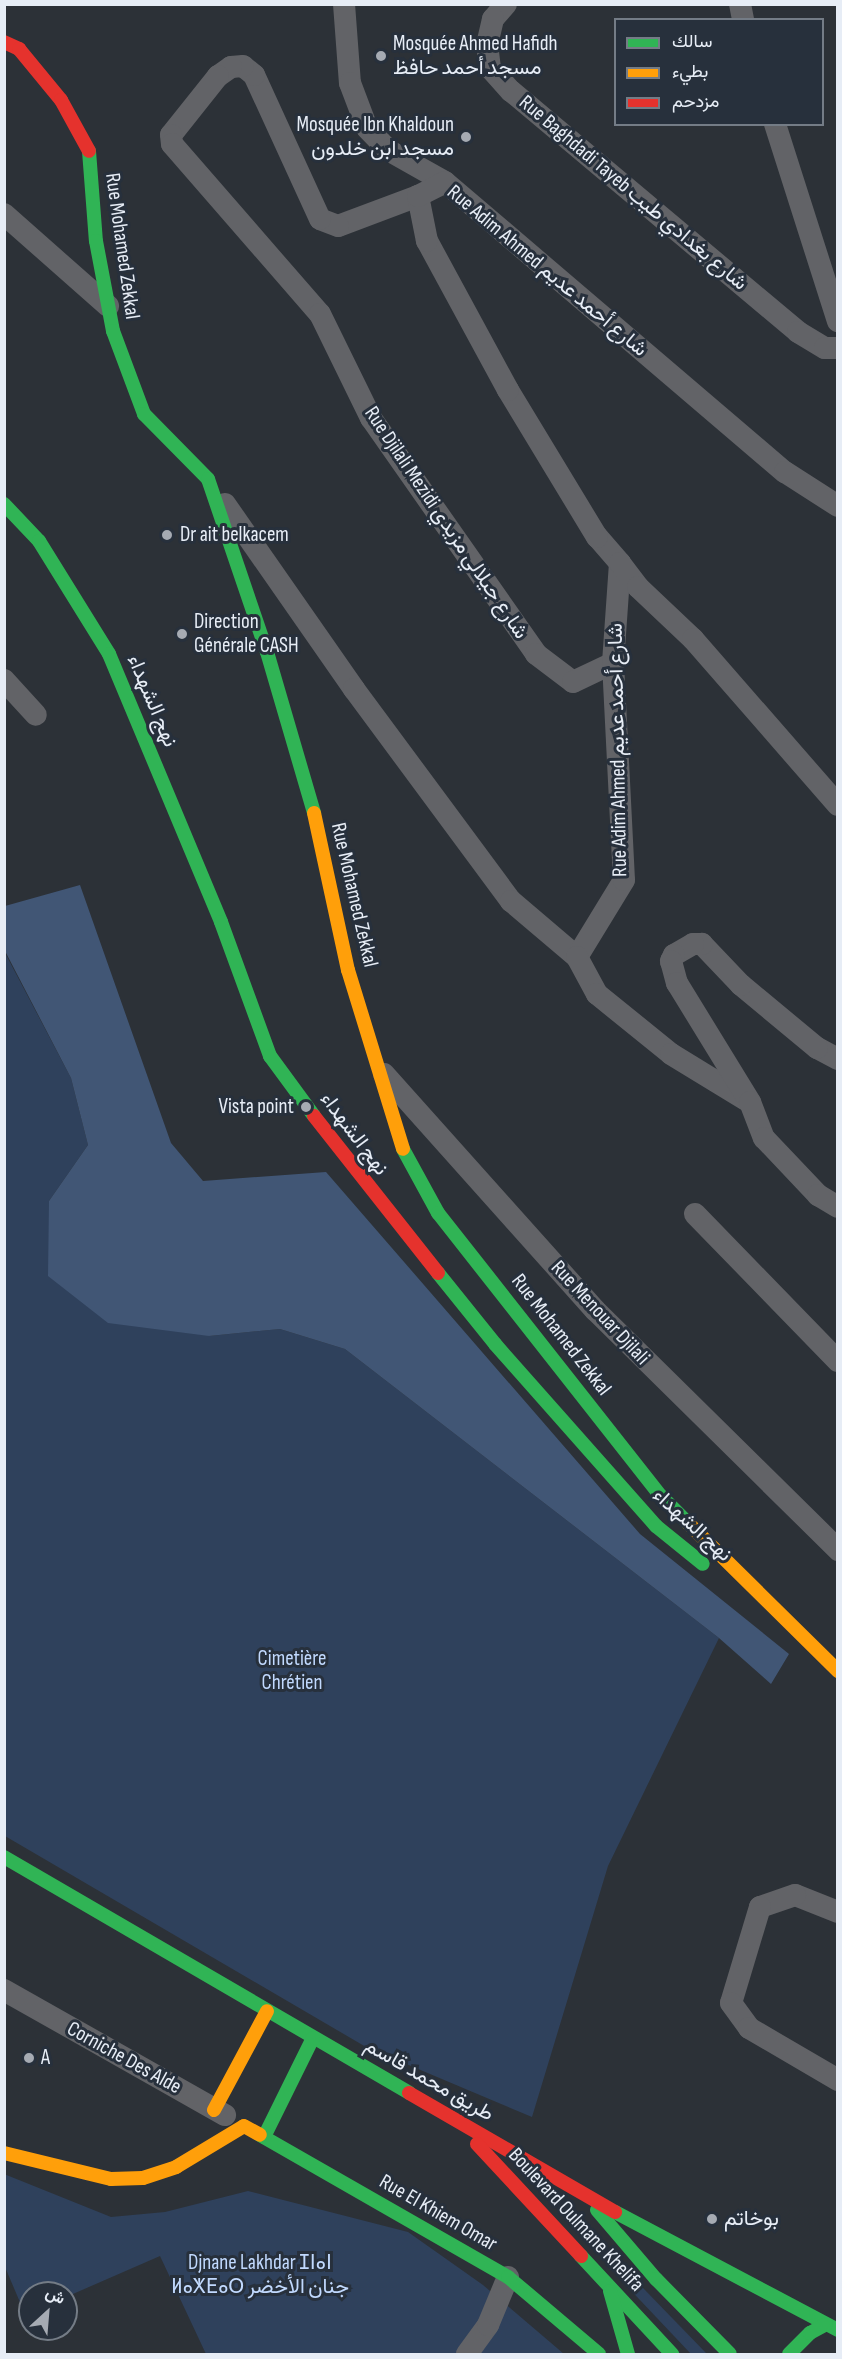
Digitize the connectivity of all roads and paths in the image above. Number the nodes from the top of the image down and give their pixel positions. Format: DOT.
graph roads {
  1 [pos="344,4"];
  2 [pos="506,4"];
  3 [pos="4,42"];
  4 [pos="776,126"];
  5 [pos="445,182"];
  6 [pos="418,196"];
  7 [pos="4,214"];
  8 [pos="108,306"];
  9 [pos="837,321"];
  10 [pos="837,348"];
  11 [pos="208,479"];
  12 [pos="4,504"];
  13 [pos="837,506"];
  14 [pos="620,563"];
  15 [pos="613,663"];
  16 [pos="4,680"];
  17 [pos="36,715"];
  18 [pos="837,805"];
  19 [pos="577,957"];
  20 [pos="837,1059"];
  21 [pos="375,1064"];
  22 [pos="750,1102"];
  23 [pos="837,1207"];
  24 [pos="695,1214"];
  25 [pos="837,1361"];
  26 [pos="837,1550"];
  27 [pos="711,1570"];
  28 [pos="729,1585"];
  29 [pos="837,1672"];
  30 [pos="4,1857"];
  31 [pos="837,1912"];
  32 [pos="4,1990"];
  33 [pos="267,2011"];
  34 [pos="313,2038"];
  35 [pos="837,2080"];
  36 [pos="214,2110"];
  37 [pos="449,2115"];
  38 [pos="244,2126"];
  39 [pos="264,2137"];
  40 [pos="4,2153"];
  41 [pos="586,2197"];
  42 [pos="611,2226"];
  43 [pos="580,2254"];
  44 [pos="508,2277"];
  45 [pos="609,2286"];
  46 [pos="832,2327"];
  47 [pos="467,2355"];
  48 [pos="599,2355"];
  49 [pos="627,2355"];
  50 [pos="672,2355"];
  51 [pos="730,2355"];
  52 [pos="789,2355"];
  1 -- 5 [label="street"];
  2 -- 10 [label="street, Rue Baghdadi Tayeb شارع بغدادي طيب"];
  3 -- 8 [label="street, Rue Mohamed Zekkal"];
  4 -- 9 [label="street"];
  5 -- 6 [label="street, Rue Adim Ahmed شارع أحمد عديم"];
  5 -- 13 [label="street, Rue Adim Ahmed شارع أحمد عديم"];
  6 -- 14 [label="street, Rue Adim Ahmed شارع أحمد عديم"];
  6 -- 15 [label="street, Rue Djilali Mezidi شارع جيلالي مزيدي"];
  7 -- 8 [label="street"];
  8 -- 11 [label="street, Rue Mohamed Zekkal"];
  11 -- 19 [label="street"];
  11 -- 21 [label="street, Rue Mohamed Zekkal"];
  12 -- 27 [label="street, نهج الشهداء"];
  14 -- 15 [label="street, Rue Adim Ahmed شارع أحمد عديم"];
  14 -- 18 [label="street"];
  15 -- 19 [label="street, Rue Adim Ahmed شارع أحمد عديم"];
  16 -- 17 [label="street"];
  19 -- 22 [label="street"];
  20 -- 22 [label="street"];
  21 -- 26 [label="street, Rue Menouar Djilali"];
  21 -- 29 [label="street, Rue Mohamed Zekkal"];
  22 -- 23 [label="street"];
  24 -- 25 [label="street"];
  28 -- 29 [label="street, نهج الشهداء"];
  30 -- 33 [label="street, طريق محمد قاسم"];
  31 -- 35 [label="street"];
  32 -- 36 [label="street, Corniche Des Alde"];
  33 -- 34 [label="street, طريق محمد قاسم"];
  33 -- 36 [label="street"];
  34 -- 37 [label="street, طريق محمد قاسم"];
  34 -- 39 [label="street"];
  36 -- 38 [label="street, Corniche Des Alde"];
  37 -- 41 [label="street, طريق محمد قاسم"];
  37 -- 43 [label="street, Boulevard Oulmane Khelifa"];
  38 -- 39 [label="street, Rue El Khiem Omar"];
  38 -- 40 [label="street"];
  39 -- 44 [label="street, Rue El Khiem Omar"];
  41 -- 42 [label="street, Boulevard Oulmane Khelifa"];
  41 -- 46 [label="street, طريق محمد قاسم"];
  42 -- 43 [label="street"];
  42 -- 51 [label="street, Boulevard Oulmane Khelifa"];
  43 -- 45 [label="street, Boulevard Oulmane Khelifa"];
  44 -- 47 [label="street"];
  44 -- 48 [label="street, Rue El Khiem Omar"];
  45 -- 49 [label="street"];
  45 -- 50 [label="street, Boulevard Oulmane Khelifa"];
  46 -- 52 [label="street"];
}
